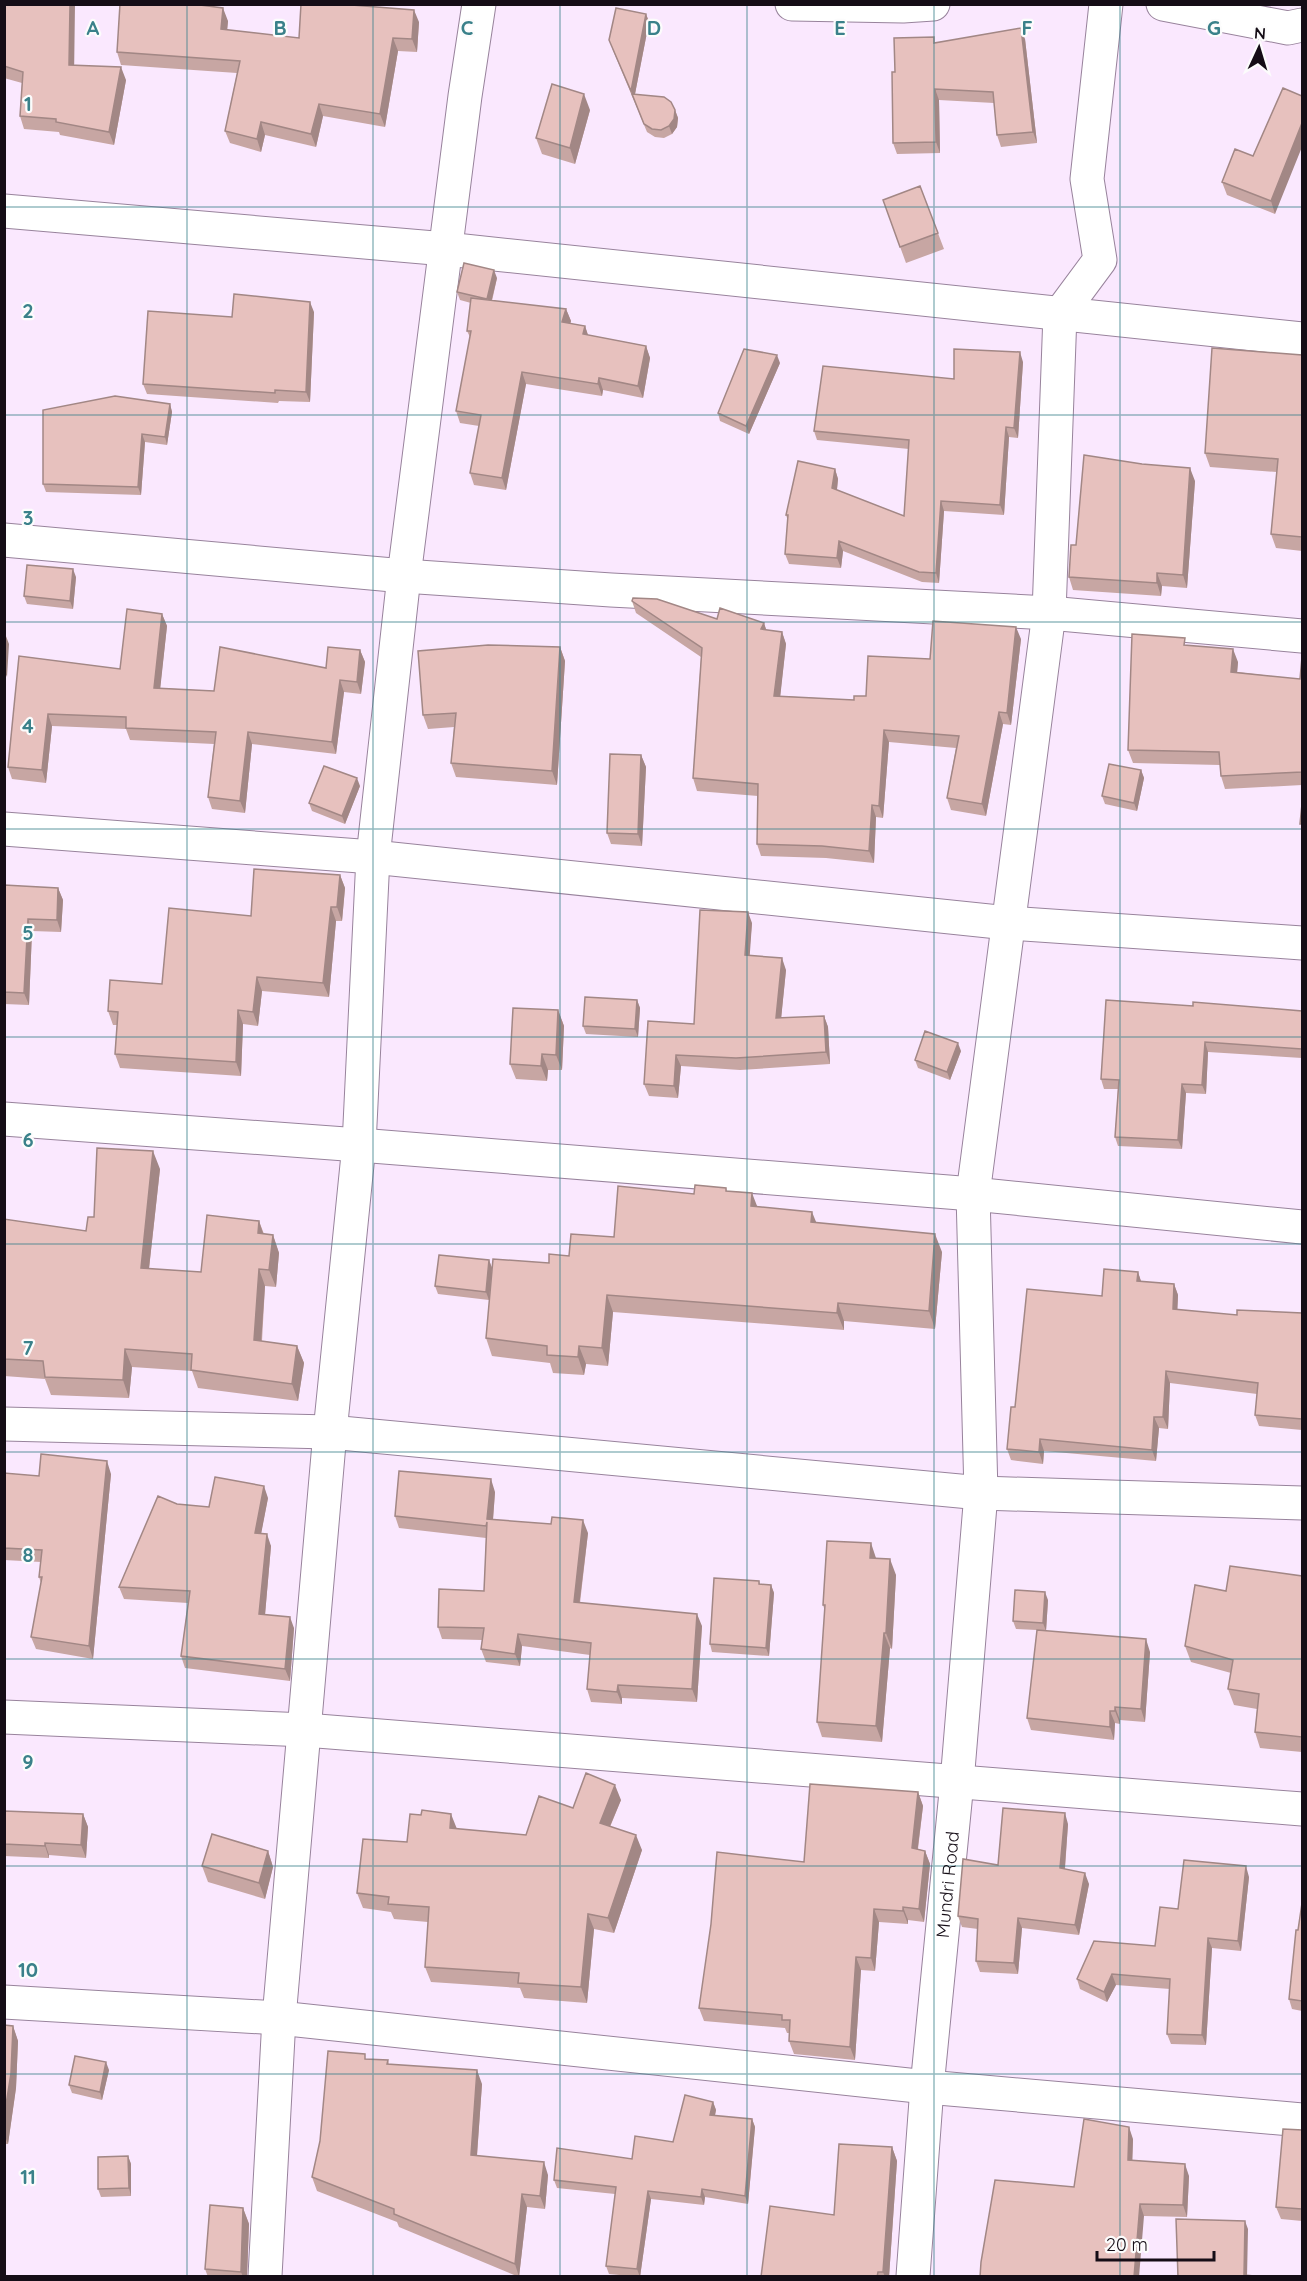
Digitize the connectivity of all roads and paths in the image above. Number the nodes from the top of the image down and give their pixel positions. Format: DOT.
graph roads {
  1 [pos="479,4"];
  2 [pos="792,4"];
  3 [pos="933,4"];
  4 [pos="1106,4"];
  5 [pos="1163,4"];
  6 [pos="1302,25"];
  7 [pos="4,211"];
  8 [pos="446,249"];
  9 [pos="1060,314"];
  10 [pos="1302,339"];
  11 [pos="4,540"];
  12 [pos="404,576"];
  13 [pos="1049,613"];
  14 [pos="1302,636"];
  15 [pos="4,829"];
  16 [pos="373,857"];
  17 [pos="1008,923"];
  18 [pos="1302,943"];
  19 [pos="4,1119"];
  20 [pos="359,1145"];
  21 [pos="973,1194"];
  22 [pos="1302,1227"];
  23 [pos="4,1424"];
  24 [pos="330,1432"];
  25 [pos="981,1493"];
  26 [pos="1302,1503"];
  27 [pos="4,1717"];
  28 [pos="304,1730"];
  29 [pos="957,1782"];
  30 [pos="1302,1809"];
  31 [pos="4,2002"];
  32 [pos="279,2018"];
  33 [pos="927,2087"];
  34 [pos="1302,2120"];
  35 [pos="265,2277"];
  36 [pos="914,2277"];
  1 -- 8 [label="street"];
  2 -- 3 [label="street"];
  4 -- 9 [label="street"];
  5 -- 6 [label="street"];
  7 -- 8 [label="street"];
  8 -- 9 [label="street"];
  8 -- 12 [label="street"];
  9 -- 10 [label="street"];
  9 -- 13 [label="street, Mundri Road"];
  11 -- 12 [label="street"];
  12 -- 13 [label="street"];
  12 -- 16 [label="street"];
  13 -- 14 [label="street"];
  13 -- 17 [label="street, Mundri Road"];
  15 -- 16 [label="street"];
  16 -- 17 [label="street"];
  16 -- 20 [label="street"];
  17 -- 18 [label="street"];
  17 -- 21 [label="street, Mundri Road"];
  19 -- 20 [label="street"];
  20 -- 21 [label="street"];
  20 -- 24 [label="street"];
  21 -- 22 [label="street"];
  21 -- 25 [label="street, Mundri Road"];
  23 -- 24 [label="street"];
  24 -- 25 [label="street"];
  24 -- 28 [label="street"];
  25 -- 26 [label="street"];
  25 -- 29 [label="street, Mundri Road"];
  27 -- 28 [label="street"];
  28 -- 29 [label="street"];
  28 -- 32 [label="street"];
  29 -- 30 [label="street"];
  29 -- 33 [label="street, Mundri Road"];
  31 -- 32 [label="street"];
  32 -- 33 [label="street"];
  32 -- 35 [label="street"];
  33 -- 34 [label="street"];
  33 -- 36 [label="street, Mundri Road"];
}
